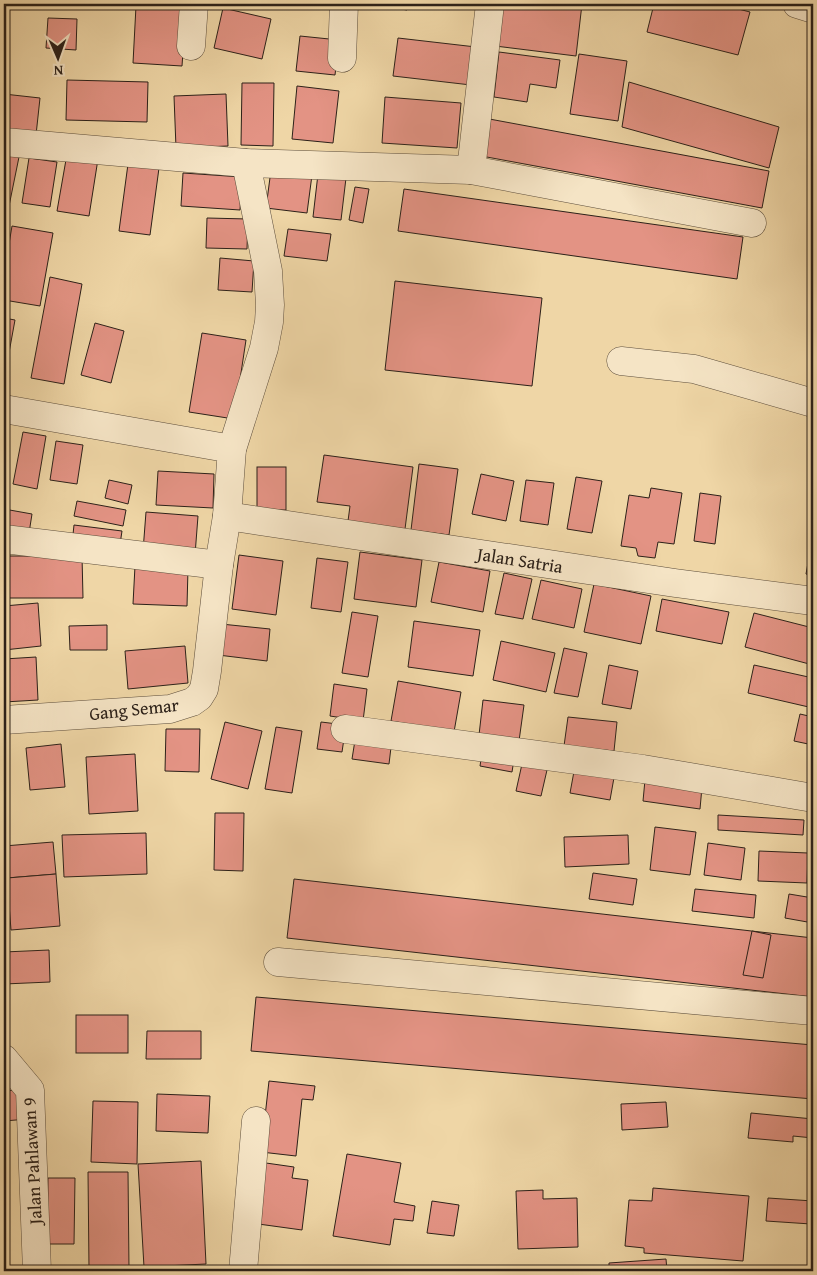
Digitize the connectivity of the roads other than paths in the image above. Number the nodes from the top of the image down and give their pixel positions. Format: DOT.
graph roads {
  1 [pos="194,4"];
  2 [pos="344,4"];
  3 [pos="490,4"];
  4 [pos="797,4"];
  5 [pos="813,9"];
  6 [pos="191,46"];
  7 [pos="342,58"];
  8 [pos="4,142"];
  9 [pos="246,162"];
  10 [pos="471,170"];
  11 [pos="752,222"];
  12 [pos="620,361"];
  13 [pos="813,403"];
  14 [pos="4,409"];
  15 [pos="232,449"];
  16 [pos="227,516"];
  17 [pos="4,539"];
  18 [pos="219,565"];
  19 [pos="813,601"];
  20 [pos="4,720"];
  21 [pos="345,729"];
  22 [pos="813,798"];
  23 [pos="278,962"];
  24 [pos="813,1011"];
  25 [pos="4,1059"];
  26 [pos="256,1120"];
  27 [pos="37,1271"];
  28 [pos="243,1271"];
  1 -- 6 [label="street"];
  2 -- 7 [label="street"];
  3 -- 10 [label="street"];
  4 -- 5 [label="street"];
  8 -- 9 [label="street"];
  9 -- 10 [label="street"];
  9 -- 15 [label="street, Gang Semar"];
  10 -- 11 [label="street"];
  12 -- 13 [label="street"];
  14 -- 15 [label="street"];
  15 -- 16 [label="street, Gang Semar"];
  16 -- 18 [label="street, Gang Semar"];
  16 -- 19 [label="street, Jalan Satria"];
  17 -- 18 [label="street"];
  18 -- 20 [label="street, Gang Semar"];
  21 -- 22 [label="street"];
  23 -- 24 [label="street"];
  25 -- 27 [label="street, Jalan Pahlawan 9"];
  26 -- 28 [label="street"];
}
